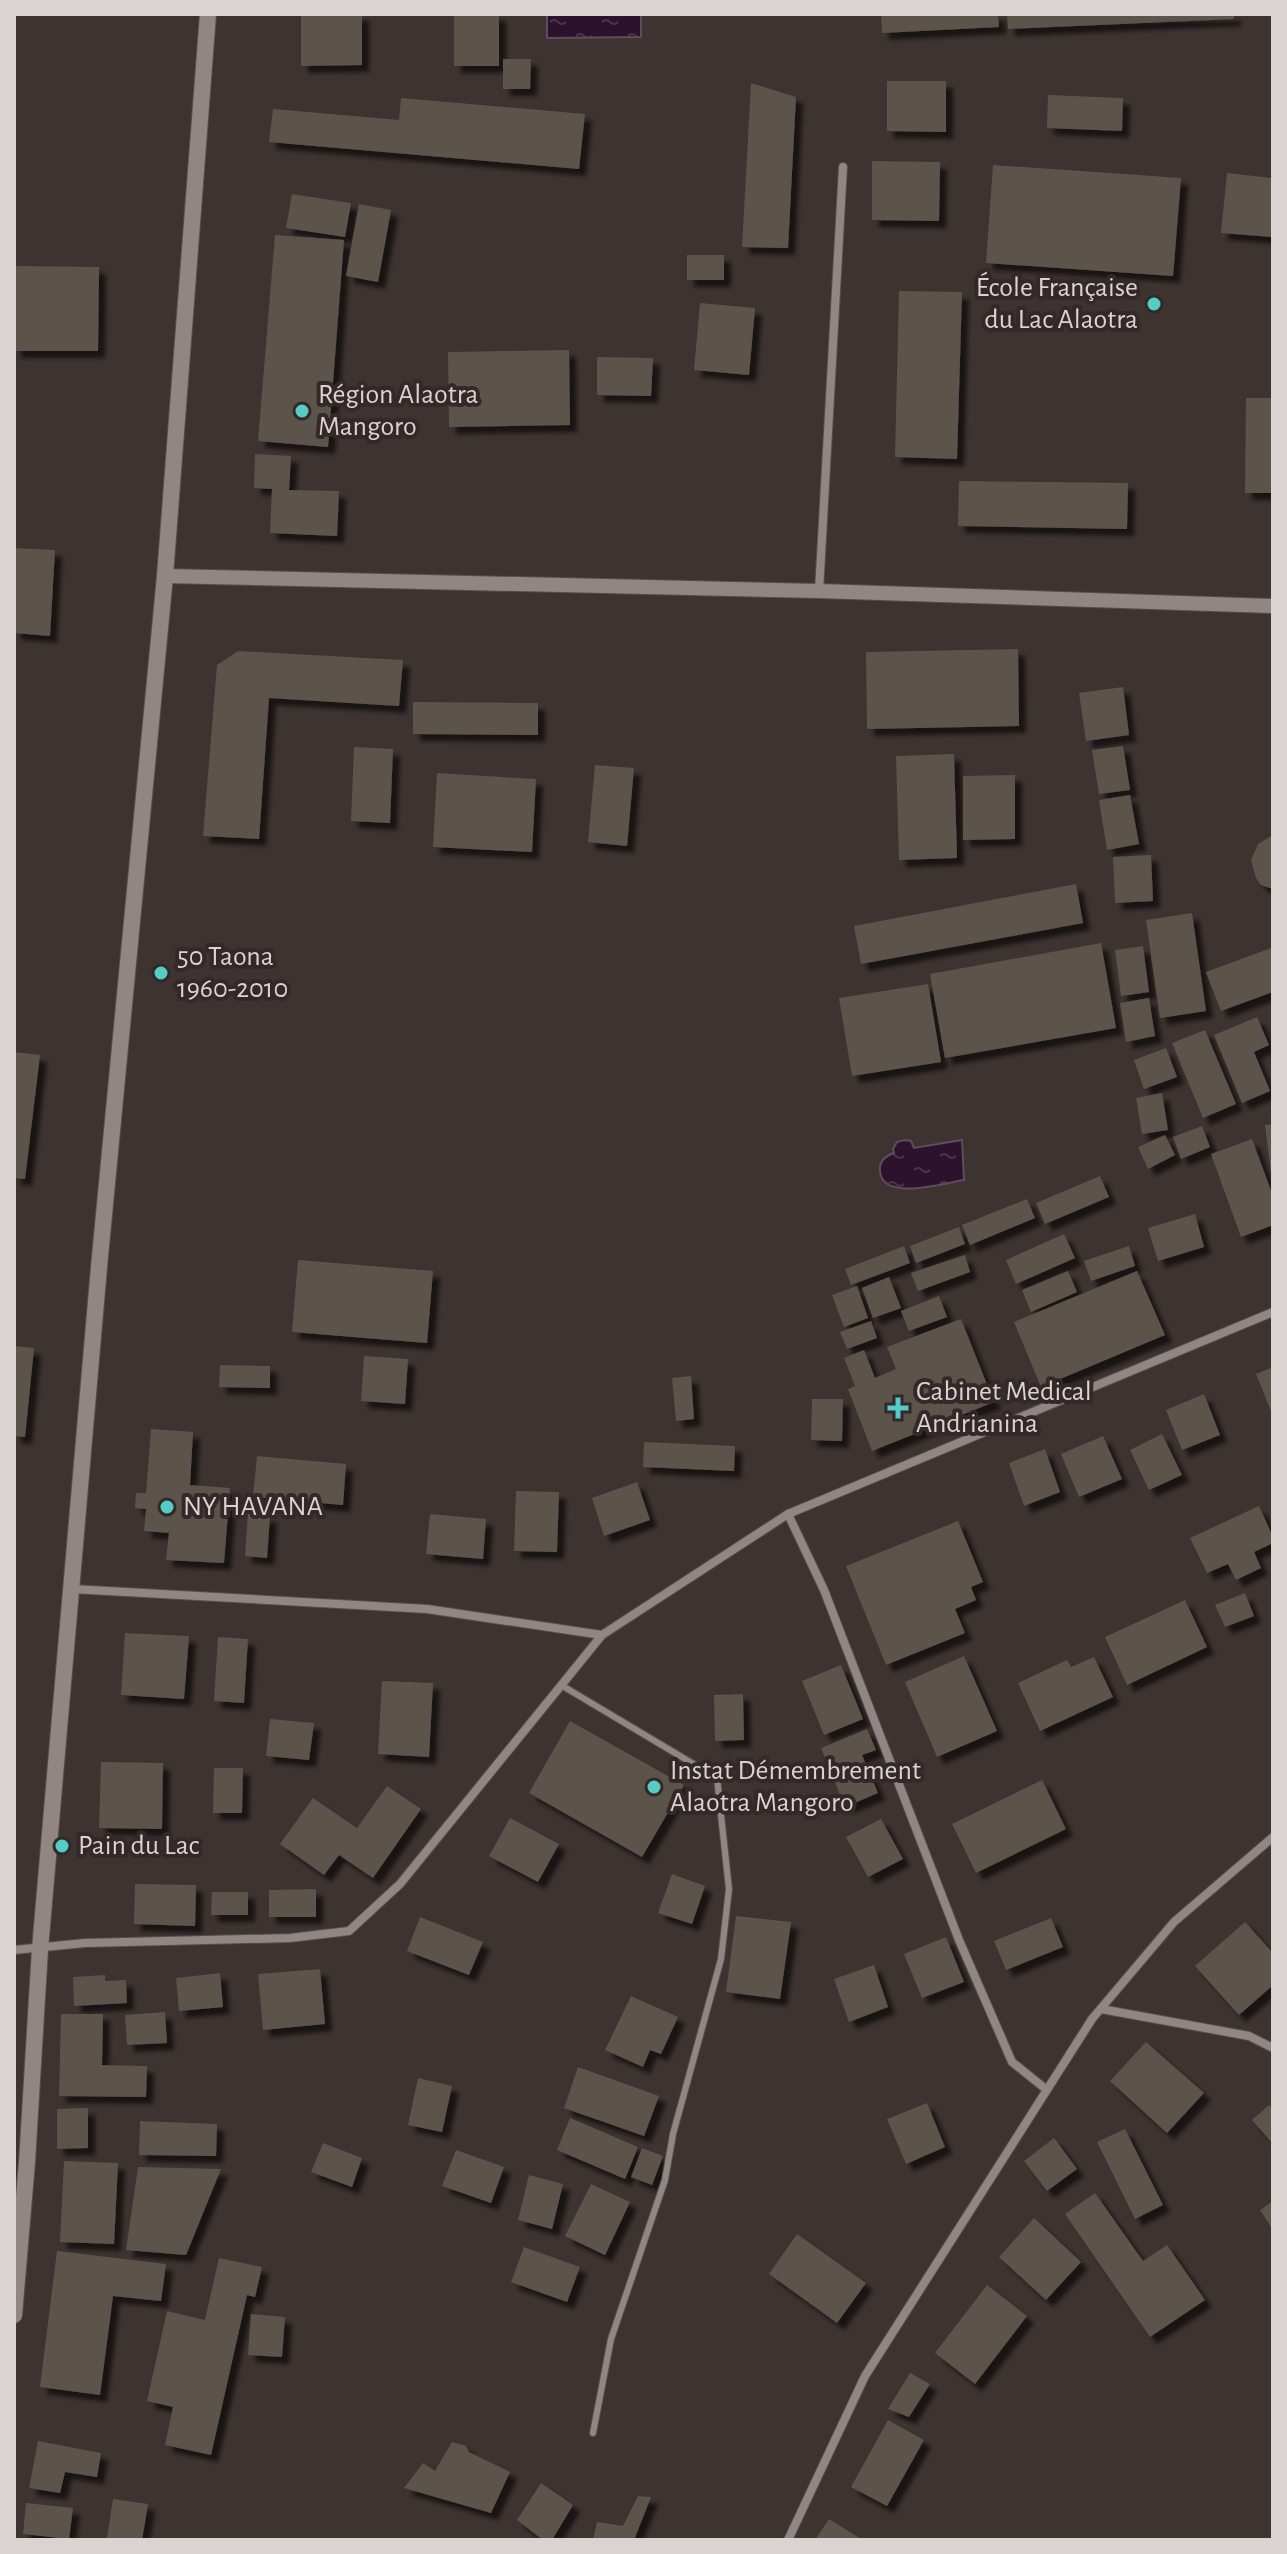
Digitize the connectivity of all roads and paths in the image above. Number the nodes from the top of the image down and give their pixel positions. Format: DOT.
graph roads {
  1 [pos="208,14"];
  2 [pos="843,167"];
  3 [pos="165,576"];
  4 [pos="819,591"];
  5 [pos="1273,606"];
  6 [pos="1273,1312"];
  7 [pos="788,1514"];
  8 [pos="71,1589"];
  9 [pos="602,1635"];
  10 [pos="561,1685"];
  11 [pos="1273,1837"];
  12 [pos="40,1949"];
  13 [pos="14,1950"];
  14 [pos="1101,2009"];
  15 [pos="1273,2048"];
  16 [pos="1047,2090"];
  17 [pos="14,2315"];
  18 [pos="593,2433"];
  19 [pos="788,2540"];
  1 -- 3 [label="main road"];
  2 -- 4 [label="street"];
  3 -- 4 [label="street"];
  3 -- 8 [label="main road"];
  4 -- 5 [label="street"];
  6 -- 7 [label="street"];
  7 -- 9 [label="street"];
  7 -- 16 [label="street"];
  8 -- 9 [label="street"];
  8 -- 12 [label="main road"];
  9 -- 10 [label="street"];
  10 -- 12 [label="street"];
  10 -- 18 [label="lane"];
  11 -- 14 [label="street"];
  12 -- 13 [label="street"];
  12 -- 17 [label="main road"];
  14 -- 15 [label="street"];
  14 -- 16 [label="street"];
  16 -- 19 [label="street"];
}
